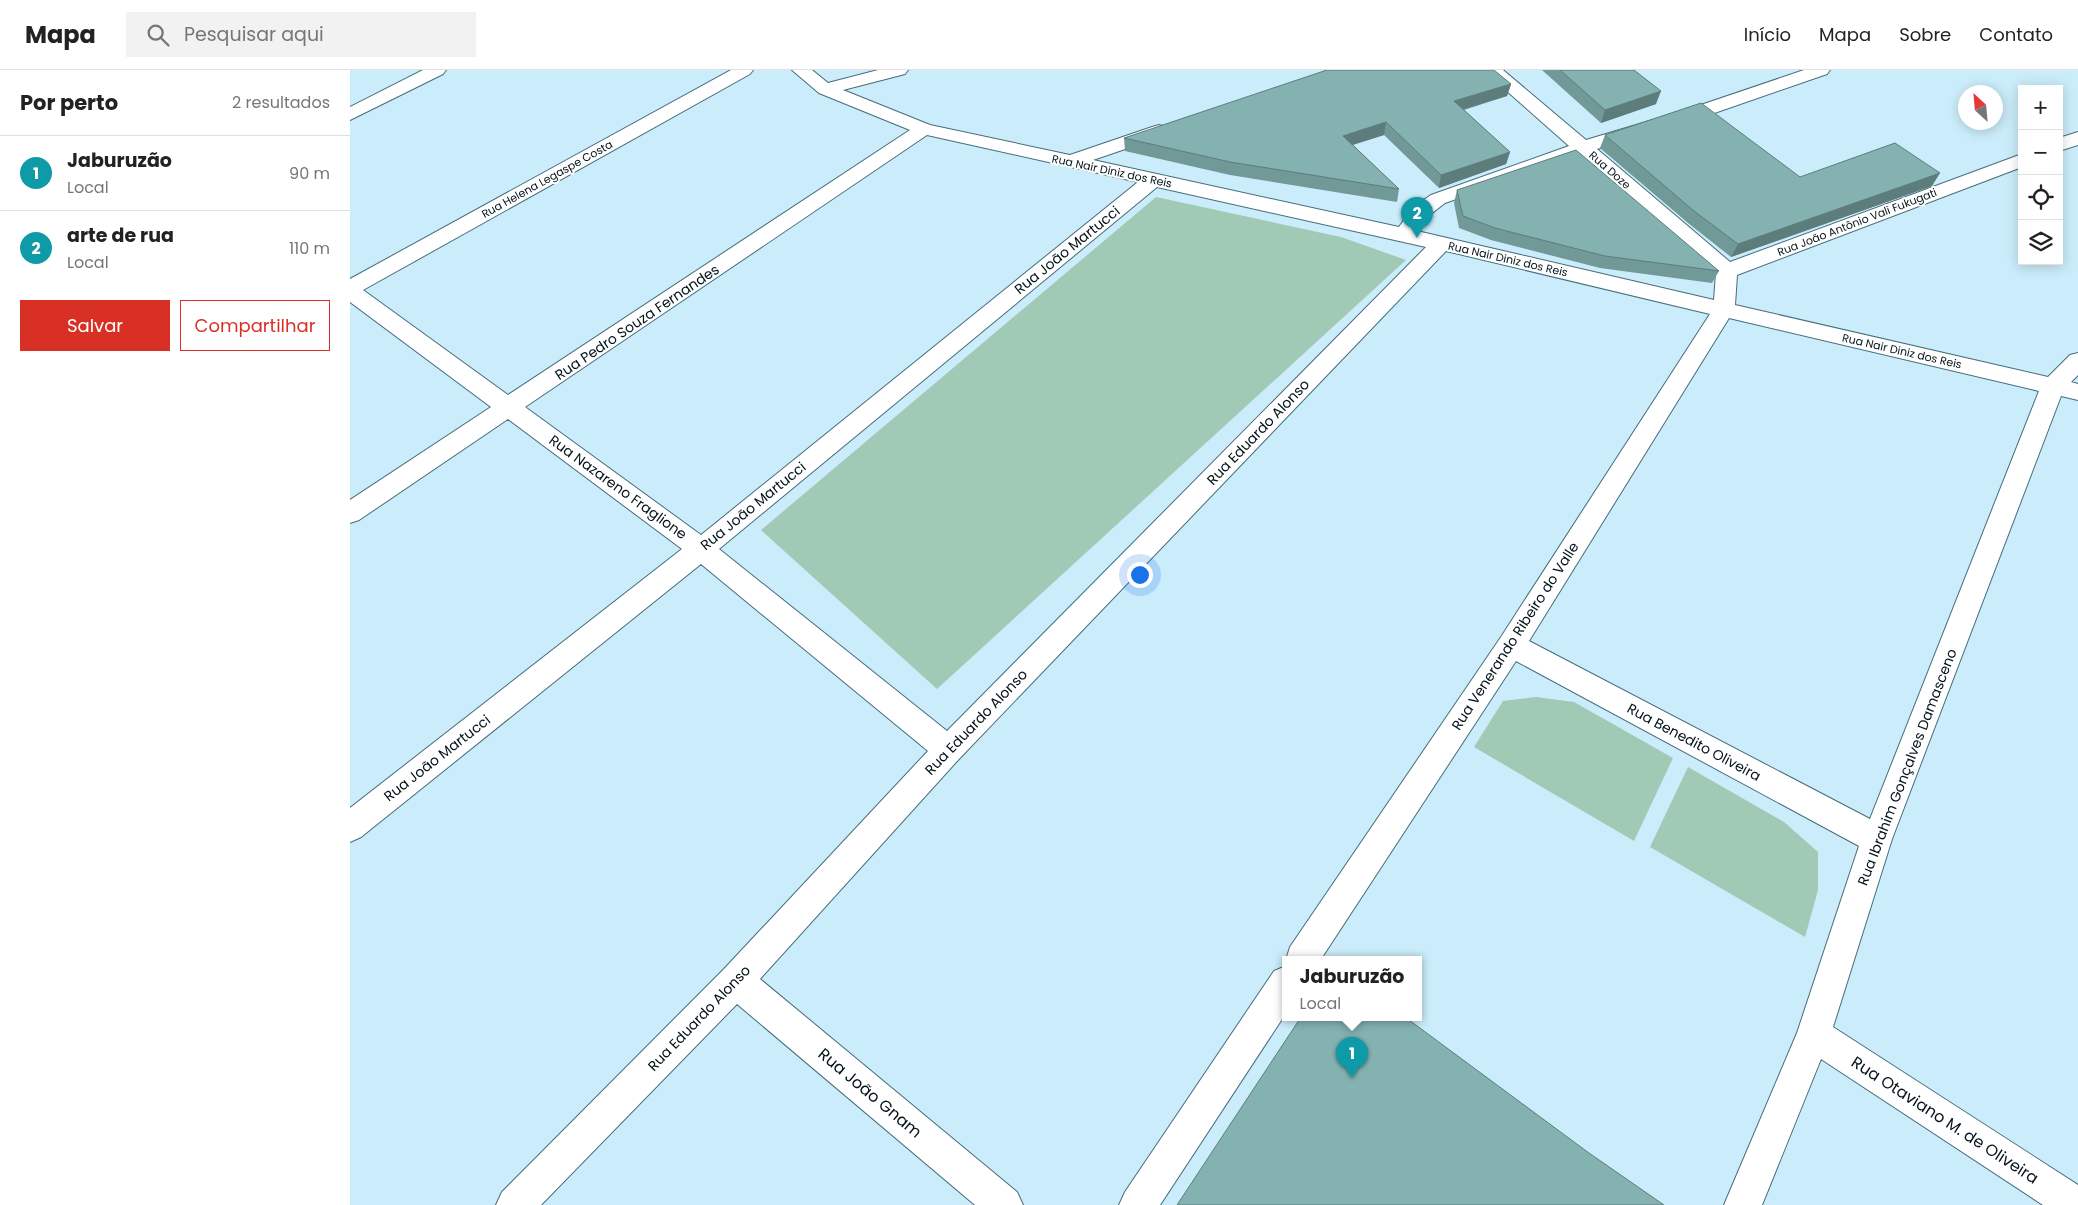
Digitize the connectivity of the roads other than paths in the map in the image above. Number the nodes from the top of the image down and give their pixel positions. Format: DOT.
graph roads {
  1 [pos="437,70"];
  2 [pos="744,70"];
  3 [pos="801,70"];
  4 [pos="899,70"];
  5 [pos="1492,70"];
  6 [pos="1822,70"];
  7 [pos="825,89"];
  8 [pos="350,114"];
  9 [pos="1180,124"];
  10 [pos="924,129"];
  11 [pos="2078,138"];
  12 [pos="2063,144"];
  13 [pos="1584,147"];
  14 [pos="1070,162"];
  15 [pos="2018,162"];
  16 [pos="1153,180"];
  17 [pos="1404,235"];
  18 [pos="1442,244"];
  19 [pos="1728,271"];
  20 [pos="350,290"];
  21 [pos="1724,309"];
  22 [pos="2078,361"];
  23 [pos="2066,389"];
  24 [pos="510,407"];
  25 [pos="350,513"];
  26 [pos="701,549"];
  27 [pos="1511,645"];
  28 [pos="948,750"];
  29 [pos="350,828"];
  30 [pos="1877,839"];
  31 [pos="1304,956"];
  32 [pos="736,982"];
  33 [pos="1282,989"];
  34 [pos="1814,1034"];
  35 [pos="515,1205"];
  36 [pos="1004,1205"];
  37 [pos="1138,1205"];
  38 [pos="1743,1205"];
  39 [pos="2076,1205"];
  1 -- 8 [label="street"];
  2 -- 20 [label="street, Rua Helena Legaspe Costa"];
  3 -- 7 [label="street, Rua Nair Diniz dos Reis"];
  4 -- 7 [label="street"];
  5 -- 13 [label="street, Rua Doze"];
  6 -- 13 [label="street"];
  7 -- 10 [label="street, Rua Nair Diniz dos Reis"];
  9 -- 14 [label="street"];
  10 -- 14 [label="street, Rua Nair Diniz dos Reis"];
  10 -- 24 [label="street, Rua Pedro Souza Fernandes"];
  11 -- 12 [label="street"];
  13 -- 17 [label="street"];
  13 -- 19 [label="street, Rua Doze"];
  14 -- 16 [label="street, Rua Nair Diniz dos Reis"];
  15 -- 19 [label="street, Rua João Antônio Vali Fukugati"];
  16 -- 17 [label="street, Rua Nair Diniz dos Reis"];
  16 -- 26 [label="street, Rua João Martucci"];
  17 -- 18 [label="street, Rua Nair Diniz dos Reis"];
  18 -- 21 [label="street, Rua Nair Diniz dos Reis"];
  18 -- 28 [label="street, Rua Eduardo Alonso"];
  19 -- 21 [label="street"];
  20 -- 24 [label="street, Rua Nazareno Fraglione"];
  21 -- 23 [label="street, Rua Nair Diniz dos Reis"];
  21 -- 27 [label="street, Rua Venerando Ribeiro do Valle"];
  22 -- 23 [label="street"];
  23 -- 30 [label="street, Rua Ibrahim Gonçalves Damasceno"];
  24 -- 25 [label="street, Rua Pedro Souza Fernandes"];
  24 -- 26 [label="street, Rua Nazareno Fraglione"];
  26 -- 28 [label="street, Rua Nazareno Fraglione"];
  26 -- 29 [label="street, Rua João Martucci"];
  27 -- 30 [label="street, Rua Benedito Oliveira"];
  27 -- 31 [label="street, Rua Venerando Ribeiro do Valle"];
  28 -- 32 [label="street, Rua Eduardo Alonso"];
  30 -- 34 [label="street, Rua Ibrahim Gonçalves Damasceno"];
  32 -- 35 [label="street, Rua Eduardo Alonso"];
  32 -- 36 [label="street, Rua João Gnam"];
  33 -- 37 [label="street"];
  34 -- 38 [label="street, Rua Ibrahim Gonçalves Damasceno"];
  34 -- 39 [label="street, Rua Otaviano M. de Oliveira"];
}
